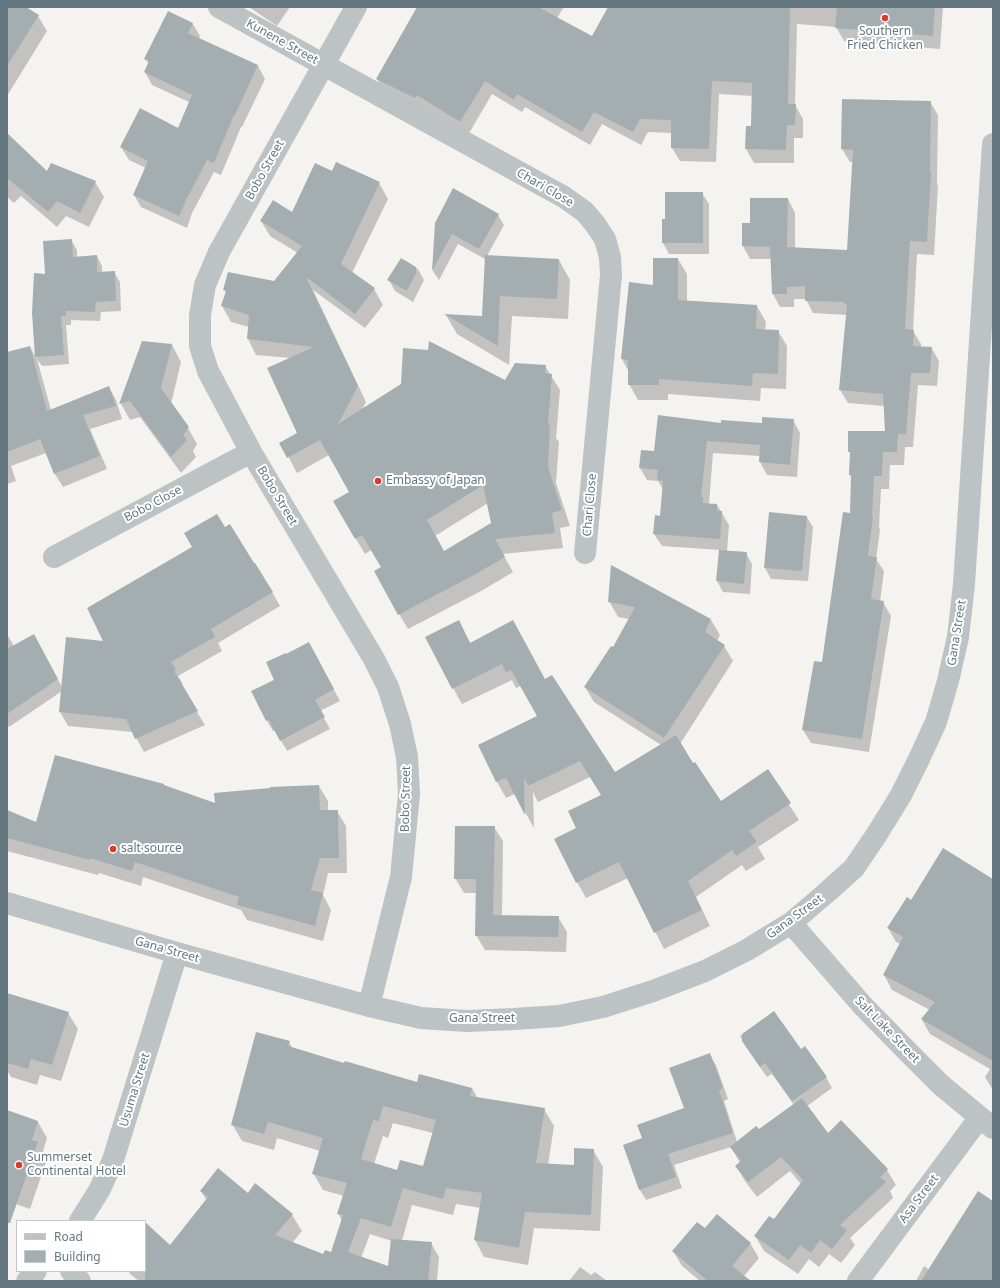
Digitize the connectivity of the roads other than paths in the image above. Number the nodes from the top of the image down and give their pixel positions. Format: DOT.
graph roads {
  1 [pos="219,7"];
  2 [pos="356,7"];
  3 [pos="324,66"];
  4 [pos="993,144"];
  5 [pos="251,452"];
  6 [pos="585,553"];
  7 [pos="54,557"];
  8 [pos="7,903"];
  9 [pos="791,923"];
  10 [pos="177,953"];
  11 [pos="369,1006"];
  12 [pos="987,1122"];
  13 [pos="81,1220"];
  14 [pos="35,1272"];
  15 [pos="72,1272"];
  16 [pos="27,1281"];
  17 [pos="80,1281"];
  18 [pos="858,1281"];
  1 -- 3 [label="street, Kunene Street"];
  2 -- 3 [label="street, Bobo Street"];
  3 -- 5 [label="street, Bobo Street"];
  3 -- 6 [label="street, Chari Close"];
  4 -- 9 [label="street, Gana Street"];
  5 -- 7 [label="street, Bobo Close"];
  5 -- 11 [label="street, Bobo Street"];
  8 -- 10 [label="street, Gana Street"];
  9 -- 11 [label="street, Gana Street"];
  9 -- 12 [label="street, Salt Lake Street"];
  10 -- 11 [label="street, Gana Street"];
  10 -- 13 [label="street, Usuma Street"];
  12 -- 18 [label="street, Asa Street"];
  14 -- 16 [label="street"];
  15 -- 17 [label="street"];
}
